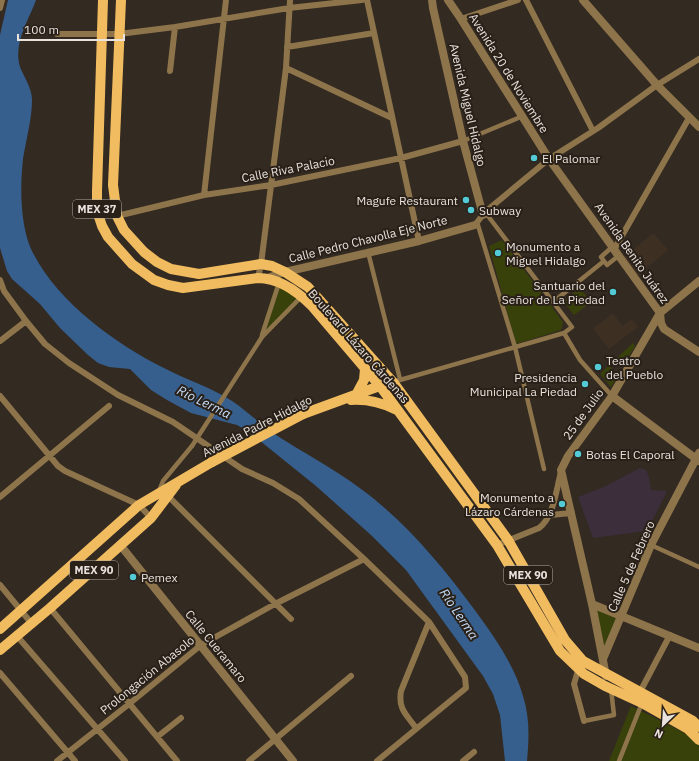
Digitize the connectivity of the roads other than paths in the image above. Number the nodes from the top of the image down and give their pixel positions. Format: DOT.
graph roads {
  1 [pos="2,0"];
  2 [pos="103,0"];
  3 [pos="120,0"];
  4 [pos="226,0"];
  5 [pos="290,0"];
  6 [pos="362,0"];
  7 [pos="367,0"];
  8 [pos="432,0"];
  9 [pos="448,0"];
  10 [pos="518,0"];
  11 [pos="526,0"];
  12 [pos="583,0"];
  13 [pos="0,8"];
  14 [pos="289,8"];
  15 [pos="461,18"];
  16 [pos="223,19"];
  17 [pos="175,27"];
  18 [pos="101,33"];
  19 [pos="374,33"];
  20 [pos="57,34"];
  21 [pos="120,34"];
  22 [pos="287,48"];
  23 [pos="699,59"];
  24 [pos="286,68"];
  25 [pos="170,71"];
  26 [pos="657,85"];
  27 [pos="523,116"];
  28 [pos="392,118"];
  29 [pos="689,118"];
  30 [pos="699,127"];
  31 [pos="593,131"];
  32 [pos="463,141"];
  33 [pos="401,158"];
  34 [pos="549,159"];
  35 [pos="271,185"];
  36 [pos="204,195"];
  37 [pos="98,211"];
  38 [pos="116,211"];
  39 [pos="484,214"];
  40 [pos="476,223"];
  41 [pos="419,241"];
  42 [pos="615,251"];
  43 [pos="368,252"];
  44 [pos="604,261"];
  45 [pos="261,264"];
  46 [pos="285,272"];
  47 [pos="263,278"];
  48 [pos="0,280"];
  49 [pos="699,281"];
  50 [pos="279,283"];
  51 [pos="302,296"];
  52 [pos="553,302"];
  53 [pos="660,312"];
  54 [pos="26,321"];
  55 [pos="564,333"];
  56 [pos="262,336"];
  57 [pos="0,341"];
  58 [pos="515,347"];
  59 [pos="699,352"];
  60 [pos="366,369"];
  61 [pos="396,380"];
  62 [pos="380,386"];
  63 [pos="356,395"];
  64 [pos="0,396"];
  65 [pos="612,396"];
  66 [pos="339,401"];
  67 [pos="109,406"];
  68 [pos="398,410"];
  69 [pos="49,457"];
  70 [pos="698,458"];
  71 [pos="544,469"];
  72 [pos="561,470"];
  73 [pos="180,481"];
  74 [pos="158,494"];
  75 [pos="168,496"];
  76 [pos="0,497"];
  77 [pos="139,505"];
  78 [pos="572,513"];
  79 [pos="550,515"];
  80 [pos="151,518"];
  81 [pos="508,540"];
  82 [pos="497,545"];
  83 [pos="652,545"];
  84 [pos="120,546"];
  85 [pos="364,559"];
  86 [pos="699,568"];
  87 [pos="0,585"];
  88 [pos="275,604"];
  89 [pos="592,604"];
  90 [pos="50,608"];
  91 [pos="21,610"];
  92 [pos="622,615"];
  93 [pos="291,619"];
  94 [pos="429,622"];
  95 [pos="32,624"];
  96 [pos="0,629"];
  97 [pos="18,636"];
  98 [pos="670,636"];
  99 [pos="201,645"];
  100 [pos="699,648"];
  101 [pos="0,650"];
  102 [pos="603,659"];
  103 [pos="580,665"];
  104 [pos="0,673"];
  105 [pos="606,674"];
  106 [pos="351,676"];
  107 [pos="608,688"];
  108 [pos="640,692"];
  109 [pos="642,703"];
  110 [pos="129,704"];
  111 [pos="181,718"];
  112 [pos="584,721"];
  113 [pos="699,726"];
  114 [pos="416,728"];
  115 [pos="98,729"];
  116 [pos="157,737"];
  117 [pos="275,739"];
  118 [pos="699,740"];
  119 [pos="67,752"];
  120 [pos="474,752"];
  121 [pos="56,761"];
  122 [pos="75,761"];
  123 [pos="125,761"];
  124 [pos="177,761"];
  125 [pos="249,761"];
  126 [pos="293,761"];
  127 [pos="378,761"];
  128 [pos="463,761"];
  129 [pos="619,761"];
  1 -- 13 [label="street"];
  2 -- 18 [label="main road, MEX 37"];
  3 -- 21 [label="main road, Boulevard Lázaro Cárdenas / MEX 37"];
  4 -- 16 [label="street"];
  5 -- 14 [label="street"];
  6 -- 14 [label="street"];
  7 -- 19 [label="street"];
  8 -- 32 [label="street, Avenida Miguel Hidalgo"];
  9 -- 15 [label="street, Avenida 20 de Noviembre"];
  10 -- 15 [label="street"];
  11 -- 31 [label="street"];
  12 -- 26 [label="street"];
  14 -- 16 [label="street"];
  14 -- 22 [label="street"];
  15 -- 27 [label="street, Avenida 20 de Noviembre"];
  16 -- 17 [label="street"];
  16 -- 36 [label="street"];
  17 -- 21 [label="street"];
  17 -- 25 [label="street"];
  18 -- 20 [label="street"];
  18 -- 21 [label="street"];
  18 -- 37 [label="main road, MEX 37"];
  19 -- 22 [label="street"];
  19 -- 28 [label="street"];
  21 -- 38 [label="main road, Boulevard Lázaro Cárdenas / MEX 37"];
  22 -- 24 [label="street"];
  23 -- 26 [label="street"];
  24 -- 28 [label="street"];
  24 -- 35 [label="street"];
  26 -- 29 [label="street"];
  26 -- 31 [label="street"];
  27 -- 32 [label="street"];
  27 -- 34 [label="street, Avenida 20 de Noviembre"];
  28 -- 33 [label="street"];
  29 -- 30 [label="street"];
  29 -- 42 [label="street"];
  31 -- 34 [label="street"];
  32 -- 33 [label="street, Calle Riva Palacio"];
  32 -- 39 [label="street, Avenida Miguel Hidalgo"];
  33 -- 35 [label="street, Calle Riva Palacio"];
  33 -- 41 [label="street"];
  34 -- 39 [label="street"];
  34 -- 42 [label="street, Avenida Benito Juárez"];
  35 -- 36 [label="street, Calle Riva Palacio"];
  35 -- 45 [label="street"];
  36 -- 38 [label="street, Calle Riva Palacio"];
  37 -- 38 [label="main road"];
  37 -- 47 [label="main road, MEX 37"];
  38 -- 45 [label="main road, Boulevard Lázaro Cárdenas / MEX 37"];
  39 -- 40 [label="street"];
  39 -- 52 [label="street"];
  40 -- 41 [label="street, Calle Pedro Chavolla Eje Norte"];
  40 -- 58 [label="street"];
  41 -- 43 [label="street, Calle Pedro Chavolla Eje Norte"];
  42 -- 44 [label="street"];
  42 -- 44 [label="street"];
  42 -- 53 [label="street, Avenida Benito Juárez"];
  43 -- 46 [label="street, Calle Pedro Chavolla Eje Norte"];
  43 -- 61 [label="street"];
  44 -- 52 [label="street"];
  45 -- 46 [label="main road, Boulevard Lázaro Cárdenas / MEX 37"];
  45 -- 47 [label="street"];
  46 -- 47 [label="street, Calle Pedro Chavolla Eje Norte"];
  46 -- 61 [label="main road, Boulevard Lázaro Cárdenas / MEX 37"];
  47 -- 50 [label="main road, Boulevard Lázaro Cárdenas"];
  48 -- 54 [label="street"];
  49 -- 53 [label="street"];
  50 -- 51 [label="main road, Boulevard Lázaro Cárdenas"];
  50 -- 56 [label="street"];
  51 -- 56 [label="street"];
  51 -- 60 [label="main road, Boulevard Lázaro Cárdenas"];
  52 -- 55 [label="street"];
  53 -- 59 [label="street, Avenida Benito Juárez"];
  53 -- 65 [label="street, 25 de Julio"];
  54 -- 57 [label="street"];
  54 -- 85 [label="street"];
  55 -- 58 [label="street"];
  55 -- 65 [label="street"];
  56 -- 74 [label="street, bridge"];
  58 -- 61 [label="street"];
  58 -- 71 [label="street"];
  60 -- 62 [label="main road, Boulevard Lázaro Cárdenas"];
  60 -- 63 [label="main road"];
  61 -- 62 [label="main road, Avenida Padre Hidalgo / MEX 90"];
  61 -- 81 [label="main road, Boulevard Lázaro Cárdenas / MEX 90"];
  62 -- 63 [label="main road, Avenida Padre Hidalgo / MEX 90"];
  62 -- 68 [label="main road, Boulevard Lázaro Cárdenas / MEX 90"];
  63 -- 66 [label="main road, Avenida Padre Hidalgo / MEX 90"];
  64 -- 69 [label="street"];
  65 -- 70 [label="street"];
  65 -- 72 [label="street, 25 de Julio"];
  66 -- 68 [label="main road, MEX 90"];
  66 -- 73 [label="main road, Avenida Padre Hidalgo / MEX 90, bridge"];
  67 -- 69 [label="street"];
  68 -- 82 [label="main road, Boulevard Lázaro Cárdenas / MEX 90"];
  69 -- 76 [label="street"];
  69 -- 77 [label="street"];
  70 -- 83 [label="street, Calle 5 de Febrero"];
  72 -- 78 [label="street"];
  72 -- 79 [label="street, 25 de Julio"];
  73 -- 74 [label="main road, Avenida Padre Hidalgo / MEX 90"];
  73 -- 75 [label="main road, Avenida Padre Hidalgo / MEX 90"];
  74 -- 77 [label="main road, Avenida Padre Hidalgo / MEX 90"];
  75 -- 80 [label="main road, Avenida Padre Hidalgo / MEX 90"];
  75 -- 88 [label="street"];
  77 -- 80 [label="street"];
  77 -- 91 [label="main road, Avenida Padre Hidalgo / MEX 90"];
  78 -- 79 [label="street"];
  78 -- 89 [label="street"];
  79 -- 81 [label="street"];
  80 -- 84 [label="main road, Avenida Padre Hidalgo / MEX 90"];
  81 -- 82 [label="street"];
  81 -- 103 [label="main road, Boulevard Lázaro Cárdenas / MEX 90"];
  82 -- 103 [label="main road, Boulevard Lázaro Cárdenas / MEX 90"];
  83 -- 86 [label="street"];
  83 -- 92 [label="street, Calle 5 de Febrero"];
  84 -- 90 [label="main road, Avenida Padre Hidalgo / MEX 90"];
  84 -- 99 [label="street, Calle Cueramaro"];
  85 -- 88 [label="street, Prolongación Abasolo"];
  85 -- 94 [label="street"];
  87 -- 91 [label="street"];
  88 -- 93 [label="street"];
  88 -- 99 [label="street, Prolongación Abasolo"];
  89 -- 92 [label="street"];
  89 -- 102 [label="street"];
  90 -- 95 [label="main road, Avenida Padre Hidalgo / MEX 90"];
  90 -- 110 [label="street"];
  91 -- 95 [label="street"];
  91 -- 96 [label="main road, Avenida Padre Hidalgo / MEX 90"];
  92 -- 98 [label="street"];
  92 -- 102 [label="street, Calle 5 de Febrero"];
  94 -- 114 [label="street"];
  94 -- 114 [label="street"];
  95 -- 97 [label="main road, Avenida Padre Hidalgo / MEX 90"];
  97 -- 101 [label="main road, Avenida Padre Hidalgo / MEX 90"];
  97 -- 115 [label="street"];
  98 -- 100 [label="street"];
  98 -- 108 [label="street"];
  99 -- 110 [label="street, Prolongación Abasolo"];
  99 -- 117 [label="street, Calle Cueramaro"];
  102 -- 105 [label="street"];
  103 -- 105 [label="main road, Boulevard Lázaro Cárdenas / MEX 90"];
  103 -- 107 [label="main road, Boulevard Lázaro Cárdenas / MEX 90"];
  103 -- 112 [label="street"];
  104 -- 119 [label="street"];
  105 -- 107 [label="street"];
  105 -- 108 [label="main road, Boulevard Lázaro Cárdenas / MEX 90"];
  106 -- 117 [label="street"];
  107 -- 109 [label="main road, Boulevard Lázaro Cárdenas / MEX 90"];
  107 -- 112 [label="street"];
  108 -- 113 [label="main road, Boulevard Lázaro Cárdenas / MEX 90"];
  109 -- 118 [label="main road, Boulevard Lázaro Cárdenas / MEX 90"];
  109 -- 129 [label="street"];
  110 -- 115 [label="street, Prolongación Abasolo"];
  110 -- 116 [label="street"];
  111 -- 116 [label="street"];
  114 -- 127 [label="street"];
  115 -- 119 [label="street, Prolongación Abasolo"];
  115 -- 123 [label="street"];
  116 -- 124 [label="street"];
  117 -- 125 [label="street"];
  117 -- 126 [label="street, Calle Cueramaro"];
  119 -- 121 [label="street, Prolongación Abasolo"];
  119 -- 122 [label="street"];
  120 -- 128 [label="street"];
}
